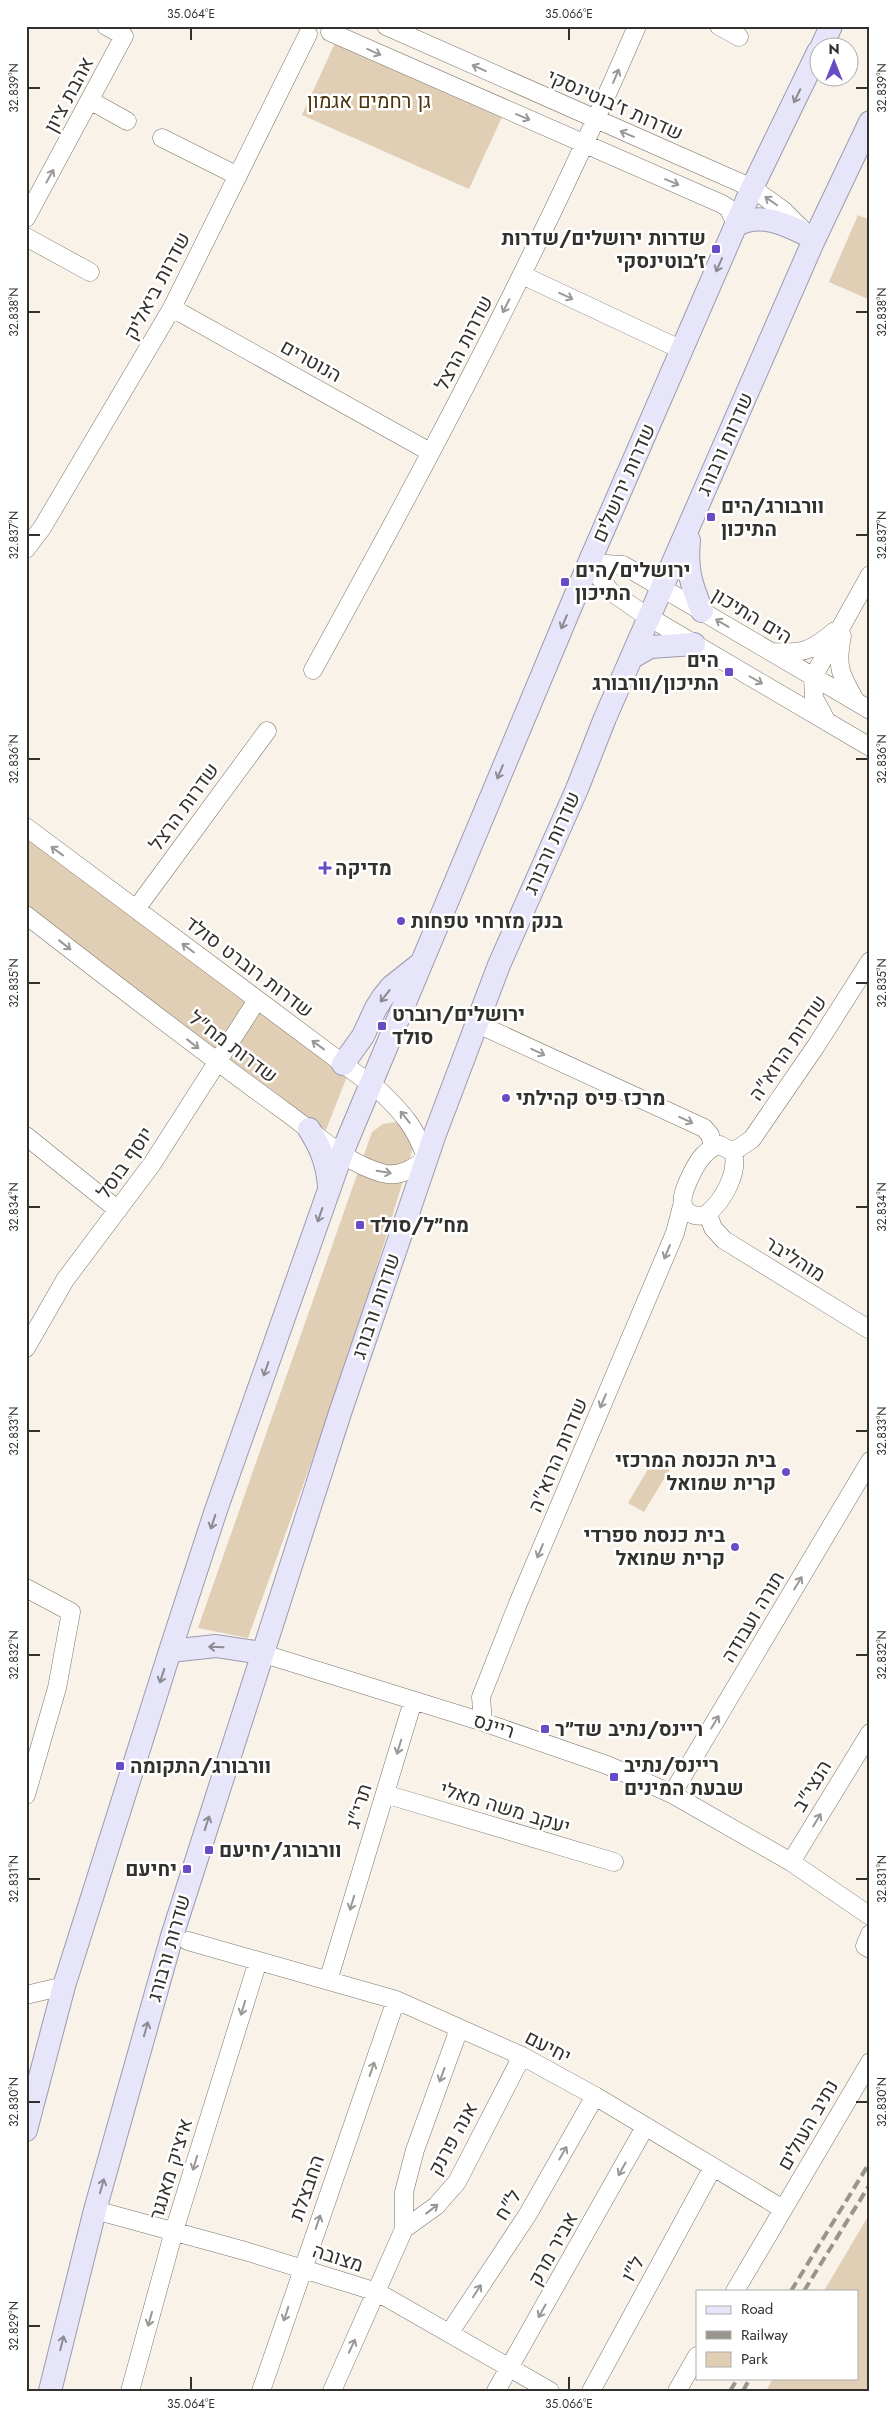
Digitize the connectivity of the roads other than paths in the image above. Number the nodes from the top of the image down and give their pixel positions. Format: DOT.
graph roads {
  1 [pos="106,26"];
  2 [pos="386,26"];
  3 [pos="637,26"];
  4 [pos="719,26"];
  5 [pos="831,26"];
  6 [pos="333,29"];
  7 [pos="303,30"];
  8 [pos="739,37"];
  9 [pos="826,38"];
  10 [pos="808,73"];
  11 [pos="91,101"];
  12 [pos="127,121"];
  13 [pos="596,121"];
  14 [pos="870,122"];
  15 [pos="162,138"];
  16 [pos="585,144"];
  17 [pos="765,163"];
  18 [pos="238,176"];
  19 [pos="726,176"];
  20 [pos="752,188"];
  21 [pos="26,218"];
  22 [pos="736,225"];
  23 [pos="26,238"];
  24 [pos="810,238"];
  25 [pos="90,272"];
  26 [pos="522,275"];
  27 [pos="172,308"];
  28 [pos="682,350"];
  29 [pos="430,452"];
  30 [pos="692,521"];
  31 [pos="26,549"];
  32 [pos="589,563"];
  33 [pos="870,575"];
  34 [pos="663,587"];
  35 [pos="702,611"];
  36 [pos="650,617"];
  37 [pos="844,623"];
  38 [pos="694,644"];
  39 [pos="770,652"];
  40 [pos="631,658"];
  41 [pos="313,670"];
  42 [pos="813,676"];
  43 [pos="863,706"];
  44 [pos="827,722"];
  45 [pos="267,731"];
  46 [pos="870,747"];
  47 [pos="26,827"];
  48 [pos="136,909"];
  49 [pos="26,915"];
  50 [pos="870,961"];
  51 [pos="421,964"];
  52 [pos="256,1000"];
  53 [pos="478,1024"];
  54 [pos="218,1063"];
  55 [pos="343,1064"];
  56 [pos="371,1085"];
  57 [pos="309,1129"];
  58 [pos="26,1136"];
  59 [pos="712,1146"];
  60 [pos="733,1152"];
  61 [pos="342,1153"];
  62 [pos="426,1158"];
  63 [pos="329,1190"];
  64 [pos="682,1206"];
  65 [pos="118,1210"];
  66 [pos="708,1214"];
  67 [pos="870,1330"];
  68 [pos="26,1348"];
  69 [pos="870,1461"];
  70 [pos="26,1588"];
  71 [pos="170,1651"];
  72 [pos="261,1653"];
  73 [pos="290,1662"];
  74 [pos="253,1679"];
  75 [pos="413,1700"];
  76 [pos="483,1722"];
  77 [pos="870,1733"];
  78 [pos="26,1794"];
  79 [pos="385,1794"];
  80 [pos="672,1794"];
  81 [pos="614,1862"];
  82 [pos="791,1862"];
  83 [pos="870,1916"];
  84 [pos="870,1934"];
  85 [pos="188,1941"];
  86 [pos="870,1949"];
  87 [pos="258,1961"];
  88 [pos="328,1981"];
  89 [pos="64,1986"];
  90 [pos="26,1995"];
  91 [pos="396,2000"];
  92 [pos="459,2029"];
  93 [pos="522,2056"];
  94 [pos="870,2062"];
  95 [pos="595,2096"];
  96 [pos="645,2126"];
  97 [pos="26,2130"];
  98 [pos="713,2167"];
  99 [pos="783,2209"];
  100 [pos="95,2210"];
  101 [pos="404,2229"];
  102 [pos="174,2231"];
  103 [pos="302,2268"];
  104 [pos="736,2290"];
  105 [pos="377,2292"];
  106 [pos="450,2332"];
  107 [pos="696,2358"];
  108 [pos="510,2369"];
  109 [pos="50,2391"];
  110 [pos="130,2391"];
  111 [pos="261,2391"];
  112 [pos="332,2391"];
  113 [pos="496,2391"];
  114 [pos="550,2391"];
  115 [pos="591,2391"];
  116 [pos="677,2391"];
  1 -- 11 [label="street, אהבת ציון"];
  13 -- 2 [label="street, שדרות ז'בוטינסקי, one-way"];
  13 -- 3 [label="street, שדרות הרצל, one-way"];
  4 -- 8 [label="street"];
  5 -- 9 [label="main road"];
  6 -- 7 [label="street"];
  6 -- 16 [label="street, one-way"];
  7 -- 18 [label="street, שדרות ביאליק"];
  10 -- 17 [label="main road, שדרות ירושלים, one-way"];
  11 -- 12 [label="street"];
  21 -- 11 [label="street, אהבת ציון, one-way"];
  13 -- 16 [label="street, שדרות הרצל"];
  19 -- 13 [label="street, שדרות ז'בוטינסקי, one-way"];
  14 -- 24 [label="main road, שדרות ורבורג"];
  15 -- 18 [label="street"];
  16 -- 22 [label="street, one-way"];
  16 -- 26 [label="street, שדרות הרצל"];
  17 -- 19 [label="street"];
  17 -- 20 [label="main road, שדרות ירושלים"];
  18 -- 27 [label="street, שדרות ביאליק"];
  19 -- 20 [label="street, שדרות ז'בוטינסקי"];
  20 -- 22 [label="main road, שדרות ירושלים"];
  24 -- 20 [label="street, שדרות ז'בוטינסקי, one-way"];
  22 -- 24 [label="main road"];
  22 -- 28 [label="main road, שדרות ירושלים, one-way"];
  23 -- 25 [label="street"];
  24 -- 30 [label="main road, שדרות ורבורג"];
  26 -- 28 [label="street, one-way"];
  26 -- 29 [label="street, שדרות הרצל, one-way"];
  27 -- 29 [label="street, הנוטרים"];
  27 -- 31 [label="street, שדרות ביאליק"];
  28 -- 32 [label="main road, שדרות ירושלים"];
  29 -- 41 [label="street, שדרות הרצל"];
  30 -- 34 [label="main road, שדרות ורבורג"];
  30 -- 35 [label="main road"];
  32 -- 34 [label="street, הים התיכון"];
  32 -- 36 [label="street"];
  32 -- 51 [label="main road, שדרות ירושלים, one-way"];
  33 -- 37 [label="street"];
  34 -- 35 [label="street, הים התיכון"];
  34 -- 36 [label="main road, שדרות ורבורג"];
  39 -- 35 [label="street, הים התיכון, one-way"];
  36 -- 38 [label="street"];
  36 -- 40 [label="main road, שדרות ורבורג"];
  37 -- 39 [label="street"];
  37 -- 42 [label="street"];
  37 -- 43 [label="street"];
  38 -- 40 [label="main road"];
  38 -- 44 [label="street, one-way"];
  39 -- 42 [label="street, הים התיכון"];
  40 -- 53 [label="main road, שדרות ורבורג"];
  42 -- 43 [label="street, הים התיכון"];
  42 -- 44 [label="street"];
  44 -- 46 [label="street"];
  45 -- 48 [label="street, שדרות הרצל"];
  48 -- 47 [label="street, שדרות רוברט סולד, one-way"];
  52 -- 48 [label="street, שדרות רוברט סולד, one-way"];
  49 -- 54 [label="street, שדרות מח\"ל, one-way"];
  50 -- 60 [label="street, שדרות הרוא\"ה"];
  51 -- 55 [label="main road, one-way"];
  51 -- 56 [label="main road, שדרות ירושלים"];
  52 -- 54 [label="street, יוסף בוסל"];
  55 -- 52 [label="street, שדרות רוברט סולד, one-way"];
  53 -- 59 [label="street, one-way"];
  53 -- 62 [label="main road, שדרות ורבורג"];
  54 -- 57 [label="street, שדרות מח\"ל"];
  54 -- 65 [label="street, יוסף בוסל"];
  55 -- 56 [label="street, שדרות רוברט סולד"];
  56 -- 61 [label="main road"];
  62 -- 56 [label="street, שדרות רוברט סולד, one-way"];
  57 -- 61 [label="street, שדרות מח\"ל"];
  57 -- 63 [label="main road"];
  58 -- 65 [label="street"];
  59 -- 60 [label="street"];
  59 -- 64 [label="street, שדרות הרוא\"ה"];
  60 -- 66 [label="street"];
  61 -- 62 [label="street, שדרות מח\"ל, one-way"];
  61 -- 63 [label="main road"];
  62 -- 72 [label="main road, שדרות ורבורג"];
  63 -- 71 [label="main road, one-way"];
  64 -- 66 [label="street"];
  64 -- 76 [label="street, שדרות הרוא\"ה, one-way"];
  65 -- 68 [label="street, יוסף בוסל"];
  66 -- 67 [label="street, מוהליבר"];
  80 -- 69 [label="street, תורה ועבודה, one-way"];
  70 -- 78 [label="street"];
  72 -- 71 [label="main road, ריינס, one-way"];
  71 -- 89 [label="main road, one-way"];
  72 -- 73 [label="street, ריינס"];
  72 -- 74 [label="main road, שדרות ורבורג"];
  73 -- 74 [label="street"];
  73 -- 75 [label="street, ריינס"];
  100 -- 74 [label="main road, שדרות ורבורג, one-way"];
  75 -- 76 [label="street, ריינס"];
  75 -- 79 [label="street, תרי\"ג, one-way"];
  76 -- 80 [label="street, ריינס"];
  82 -- 77 [label="street, הנצי\"ב, one-way"];
  79 -- 81 [label="street, יעקב משה מאלי"];
  79 -- 88 [label="street, תרי\"ג, one-way"];
  80 -- 82 [label="street, ריינס"];
  82 -- 83 [label="street, ריינס"];
  84 -- 86 [label="street"];
  85 -- 87 [label="street, יחיעם"];
  87 -- 88 [label="street, יחיעם"];
  87 -- 102 [label="street, איציק מאנגר, one-way"];
  88 -- 91 [label="street, יחיעם"];
  89 -- 90 [label="street"];
  89 -- 97 [label="main road"];
  91 -- 92 [label="street, יחיעם"];
  103 -- 91 [label="street, החבצלת, one-way"];
  92 -- 93 [label="street, יחיעם"];
  92 -- 101 [label="street, אנה פרנק, one-way"];
  93 -- 95 [label="street, יחיעם"];
  101 -- 93 [label="street, אנה פרנק, one-way"];
  94 -- 99 [label="street, נתיב העולים"];
  95 -- 96 [label="street, יחיעם"];
  106 -- 95 [label="street, ל\"ח, one-way"];
  96 -- 98 [label="street, יחיעם"];
  96 -- 108 [label="street, אביר מרק, one-way"];
  98 -- 99 [label="street, יחיעם"];
  98 -- 115 [label="street, ל\"ו"];
  99 -- 104 [label="street, נתיב העולים"];
  100 -- 102 [label="street, מצובה"];
  109 -- 100 [label="main road, שדרות ורבורג, one-way"];
  101 -- 105 [label="street, אנה פרנק"];
  102 -- 103 [label="street, מצובה"];
  102 -- 110 [label="street, איציק מאנגר, one-way"];
  103 -- 105 [label="street, מצובה"];
  103 -- 111 [label="street, החבצלת, one-way"];
  105 -- 106 [label="street, מצובה"];
  112 -- 105 [label="street, אנה פרנק, one-way"];
  106 -- 108 [label="street, מצובה"];
  107 -- 116 [label="street"];
  108 -- 113 [label="street, אביר מרק"];
  108 -- 114 [label="street, מצובה"];
}
